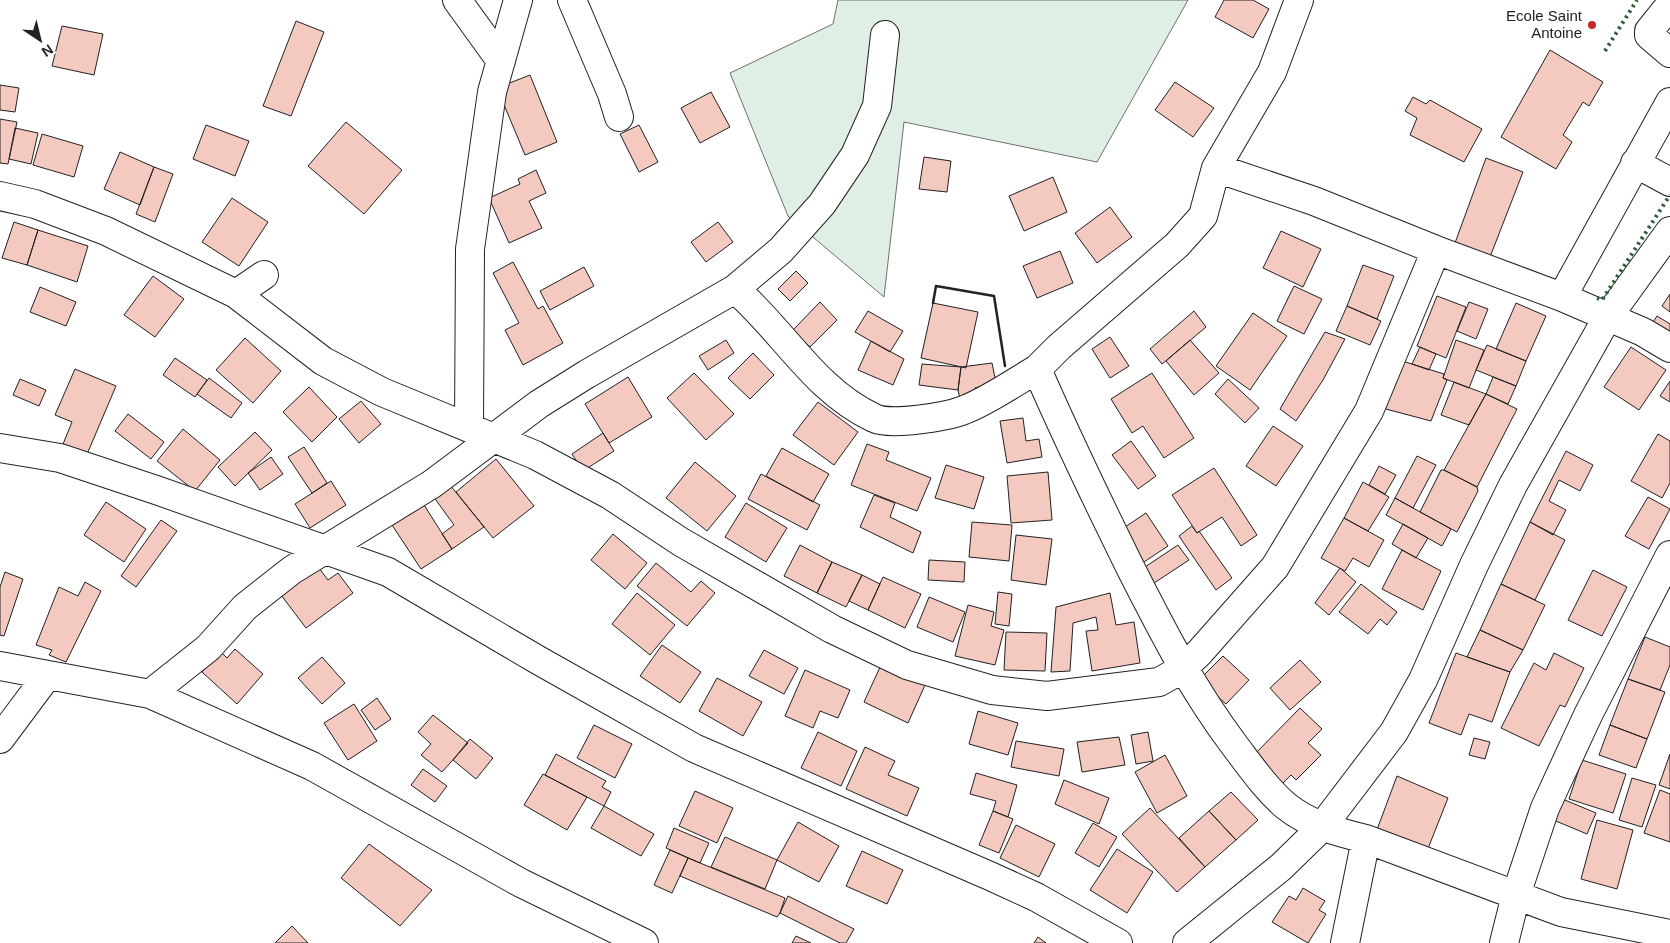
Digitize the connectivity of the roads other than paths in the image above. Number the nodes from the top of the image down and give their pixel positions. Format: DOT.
graph roads {
  1 [pos="457,0"];
  2 [pos="518,0"];
  3 [pos="572,0"];
  4 [pos="1299,0"];
  5 [pos="1670,5"];
  6 [pos="885,35"];
  7 [pos="1670,53"];
  8 [pos="501,61"];
  9 [pos="1670,102"];
  10 [pos="619,117"];
  11 [pos="1635,162"];
  12 [pos="1216,168"];
  13 [pos="1670,182"];
  14 [pos="0,196"];
  15 [pos="1670,231"];
  16 [pos="1436,250"];
  17 [pos="264,275"];
  18 [pos="735,289"];
  19 [pos="236,294"];
  20 [pos="1562,297"];
  21 [pos="1607,318"];
  22 [pos="1670,348"];
  23 [pos="1037,369"];
  24 [pos="469,428"];
  25 [pos="494,437"];
  26 [pos="0,448"];
  27 [pos="322,549"];
  28 [pos="1670,554"];
  29 [pos="0,666"];
  30 [pos="1182,669"];
  31 [pos="47,676"];
  32 [pos="150,694"];
  33 [pos="0,740"];
  34 [pos="1321,828"];
  35 [pos="1366,839"];
  36 [pos="1516,896"];
  37 [pos="1670,934"];
  38 [pos="644,943"];
  39 [pos="1118,943"];
  40 [pos="1187,943"];
  41 [pos="1345,943"];
  42 [pos="1504,943"];
  1 -- 8 [label="street"];
  2 -- 8 [label="street"];
  3 -- 10 [label="street"];
  4 -- 12 [label="street"];
  5 -- 7 [label="street"];
  6 -- 18 [label="street"];
  8 -- 24 [label="street"];
  9 -- 11 [label="street"];
  11 -- 13 [label="street"];
  11 -- 20 [label="street"];
  12 -- 16 [label="street"];
  12 -- 23 [label="street"];
  14 -- 19 [label="street"];
  15 -- 21 [label="street"];
  16 -- 20 [label="street"];
  16 -- 30 [label="street"];
  17 -- 19 [label="street"];
  18 -- 23 [label="street"];
  18 -- 25 [label="street"];
  19 -- 24 [label="street"];
  20 -- 21 [label="street"];
  21 -- 22 [label="street"];
  21 -- 34 [label="street"];
  23 -- 30 [label="street"];
  24 -- 25 [label="street"];
  25 -- 27 [label="street"];
  25 -- 30 [label="street"];
  26 -- 27 [label="street"];
  27 -- 32 [label="street"];
  27 -- 39 [label="street"];
  28 -- 36 [label="street"];
  29 -- 31 [label="street"];
  30 -- 34 [label="street"];
  31 -- 32 [label="street"];
  31 -- 33 [label="street"];
  32 -- 38 [label="street"];
  34 -- 35 [label="street"];
  34 -- 40 [label="street"];
  35 -- 36 [label="street"];
  35 -- 41 [label="street"];
  36 -- 37 [label="street"];
  36 -- 42 [label="street"];
}
